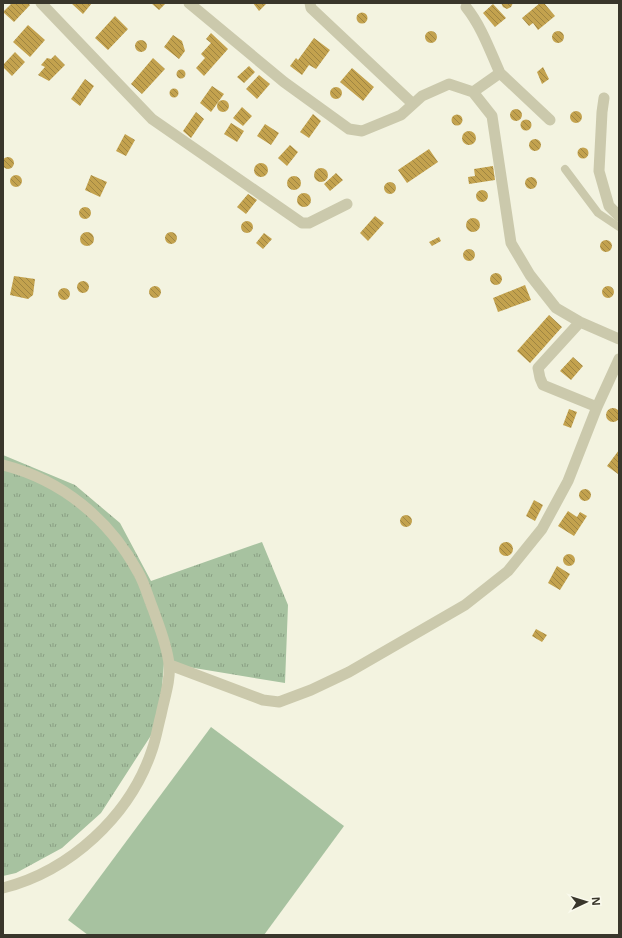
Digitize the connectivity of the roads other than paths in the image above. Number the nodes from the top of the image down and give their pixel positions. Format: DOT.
graph roads {
  1 [pos="41,3"];
  2 [pos="189,3"];
  3 [pos="310,3"];
  4 [pos="466,7"];
  5 [pos="500,73"];
  6 [pos="473,92"];
  7 [pos="604,98"];
  8 [pos="413,104"];
  9 [pos="550,120"];
  10 [pos="565,169"];
  11 [pos="347,204"];
  12 [pos="619,216"];
  13 [pos="619,227"];
  14 [pos="580,322"];
  15 [pos="619,339"];
  16 [pos="619,359"];
  17 [pos="616,375"];
  18 [pos="597,407"];
  19 [pos="3,465"];
  20 [pos="170,665"];
  21 [pos="3,888"];
  1 -- 11 [label="street"];
  2 -- 8 [label="street"];
  3 -- 8 [label="street"];
  4 -- 5 [label="street"];
  5 -- 6 [label="street"];
  5 -- 9 [label="street"];
  6 -- 8 [label="street"];
  6 -- 14 [label="street"];
  7 -- 12 [label="street"];
  10 -- 13 [label="lane"];
  14 -- 15 [label="street"];
  14 -- 18 [label="street"];
  16 -- 17 [label="street"];
  17 -- 18 [label="street"];
  18 -- 20 [label="street"];
  19 -- 20 [label="street"];
  20 -- 21 [label="street"];
}
